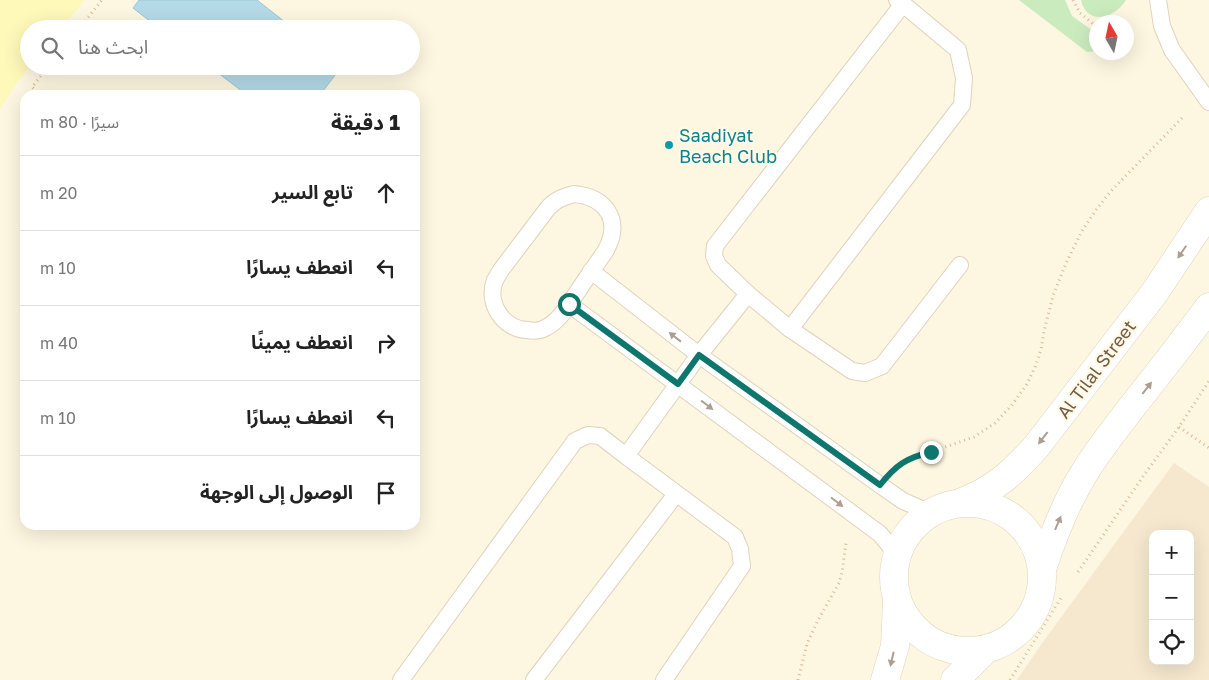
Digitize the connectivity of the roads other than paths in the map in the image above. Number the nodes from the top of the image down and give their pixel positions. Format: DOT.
graph roads {
  1 [pos="1158,0"];
  2 [pos="900,2"];
  3 [pos="1208,94"];
  4 [pos="1209,211"];
  5 [pos="960,265"];
  6 [pos="591,272"];
  7 [pos="748,294"];
  8 [pos="569,304"];
  9 [pos="1209,306"];
  10 [pos="790,329"];
  11 [pos="699,355"];
  12 [pos="678,384"];
  13 [pos="626,456"];
  14 [pos="676,494"];
  15 [pos="960,503"];
  16 [pos="931,513"];
  17 [pos="896,556"];
  18 [pos="1042,569"];
  19 [pos="897,602"];
  20 [pos="985,650"];
  21 [pos="401,680"];
  22 [pos="534,680"];
  23 [pos="664,680"];
  24 [pos="885,680"];
  25 [pos="955,680"];
  1 -- 3 [label="lane"];
  2 -- 7 [label="lane"];
  2 -- 10 [label="lane"];
  4 -- 15 [label="street, Al Tilal Street, one-way"];
  5 -- 10 [label="lane"];
  6 -- 8 [label="lane"];
  6 -- 8 [label="lane"];
  11 -- 6 [label="lane, one-way"];
  7 -- 10 [label="lane"];
  7 -- 11 [label="lane"];
  8 -- 12 [label="lane"];
  18 -- 9 [label="street, one-way"];
  11 -- 12 [label="lane"];
  11 -- 16 [label="lane"];
  12 -- 13 [label="lane"];
  12 -- 17 [label="lane, one-way"];
  13 -- 14 [label="lane"];
  13 -- 21 [label="lane"];
  14 -- 22 [label="lane"];
  14 -- 23 [label="lane"];
  15 -- 16 [label="street"];
  15 -- 18 [label="street"];
  16 -- 17 [label="street"];
  17 -- 19 [label="street"];
  18 -- 20 [label="street"];
  19 -- 20 [label="street"];
  19 -- 24 [label="street, one-way"];
  20 -- 25 [label="street"];
}
